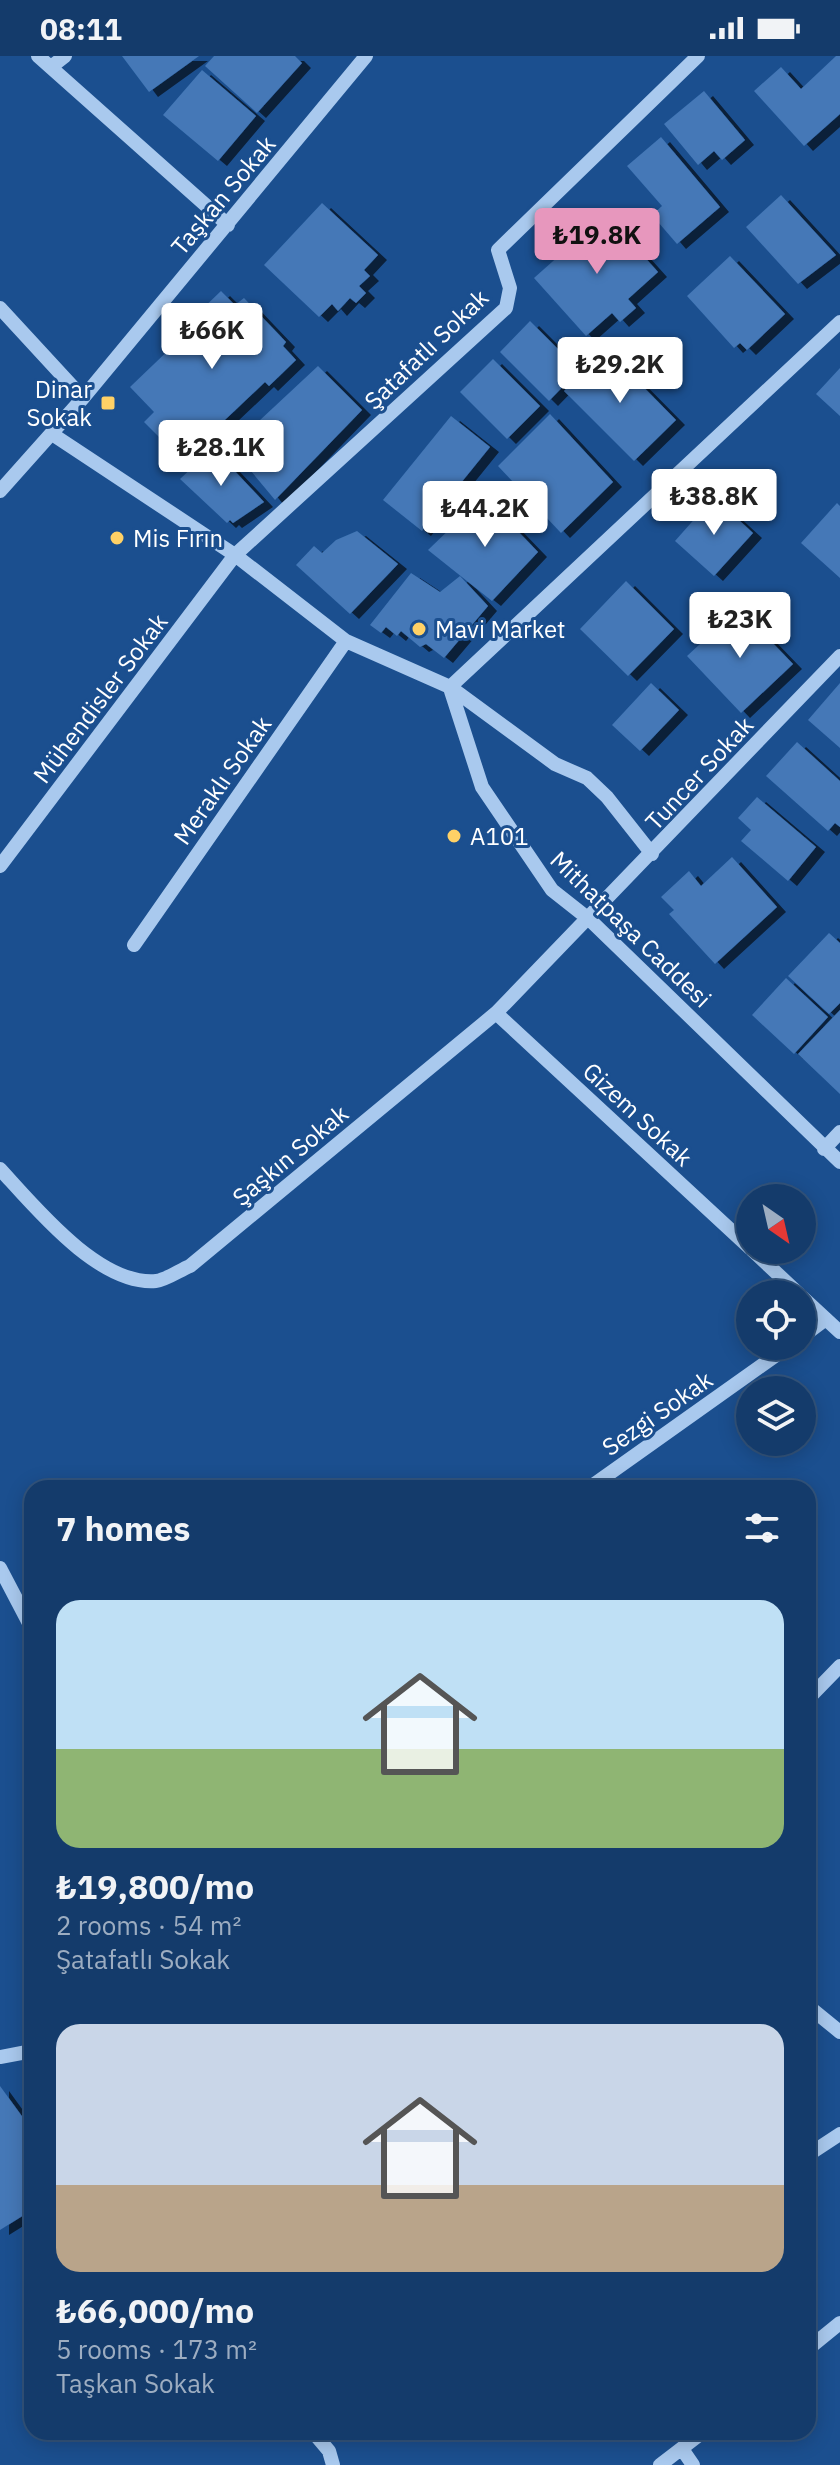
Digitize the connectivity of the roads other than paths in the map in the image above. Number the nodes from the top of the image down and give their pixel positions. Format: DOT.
graph roads {
  1 [pos="38,56"];
  2 [pos="65,56"];
  3 [pos="366,56"];
  4 [pos="698,56"];
  5 [pos="51,67"];
  6 [pos="228,225"];
  7 [pos="0,308"];
  8 [pos="840,322"];
  9 [pos="83,398"];
  10 [pos="52,434"];
  11 [pos="0,491"];
  12 [pos="235,555"];
  13 [pos="346,641"];
  14 [pos="840,656"];
  15 [pos="450,687"];
  16 [pos="652,854"];
  17 [pos="0,866"];
  18 [pos="590,920"];
  19 [pos="134,945"];
  20 [pos="496,1013"];
  21 [pos="840,1132"];
  22 [pos="824,1149"];
  23 [pos="840,1162"];
  24 [pos="0,1169"];
  25 [pos="736,1235"];
  26 [pos="767,1264"];
  27 [pos="784,1280"];
  28 [pos="816,1310"];
  29 [pos="826,1319"];
  30 [pos="816,1326"];
  31 [pos="840,1332"];
  32 [pos="769,1360"];
  33 [pos="600,1480"];
  34 [pos="0,1568"];
  35 [pos="5,1590"];
  36 [pos="24,1617"];
  37 [pos="840,1666"];
  38 [pos="816,1691"];
  39 [pos="816,2012"];
  40 [pos="840,2032"];
  41 [pos="24,2052"];
  42 [pos="0,2057"];
  43 [pos="840,2134"];
  44 [pos="816,2150"];
  45 [pos="840,2323"];
  46 [pos="816,2342"];
  47 [pos="320,2440"];
  48 [pos="693,2440"];
  49 [pos="682,2449"];
  50 [pos="333,2465"];
  51 [pos="660,2465"];
  52 [pos="693,2465"];
  1 -- 5 [label="street"];
  2 -- 5 [label="street"];
  3 -- 6 [label="street, Taşkan Sokak"];
  4 -- 12 [label="street, Şatafatlı Sokak"];
  5 -- 6 [label="street"];
  6 -- 9 [label="street, Taşkan Sokak"];
  7 -- 9 [label="street"];
  8 -- 15 [label="street"];
  9 -- 10 [label="street, Taşkan Sokak"];
  10 -- 11 [label="street, Taşkan Sokak"];
  10 -- 12 [label="street"];
  12 -- 13 [label="street"];
  12 -- 17 [label="street, Mühendisler Sokak"];
  13 -- 15 [label="street"];
  13 -- 19 [label="street, Meraklı Sokak"];
  14 -- 16 [label="street, Tuncer Sokak"];
  15 -- 16 [label="street"];
  15 -- 18 [label="street, Mithatpaşa Caddesi"];
  16 -- 18 [label="street, Tuncer Sokak"];
  18 -- 20 [label="street, Şaşkın Sokak"];
  18 -- 22 [label="street, Mithatpaşa Caddesi"];
  20 -- 24 [label="street, Şaşkın Sokak"];
  20 -- 25 [label="street, Gizem Sokak"];
  21 -- 22 [label="street"];
  22 -- 23 [label="street, Mithatpaşa Caddesi"];
  26 -- 27 [label="street, Gizem Sokak"];
  28 -- 29 [label="street, Gizem Sokak"];
  29 -- 30 [label="street"];
  29 -- 31 [label="street, Gizem Sokak"];
  32 -- 33 [label="street, Sezgi Sokak"];
  34 -- 35 [label="street"];
  35 -- 36 [label="street"];
  37 -- 38 [label="street"];
  39 -- 40 [label="street"];
  41 -- 42 [label="street"];
  43 -- 44 [label="street"];
  45 -- 46 [label="street"];
  47 -- 50 [label="street"];
  48 -- 49 [label="street"];
  49 -- 51 [label="street"];
  49 -- 52 [label="street"];
}
